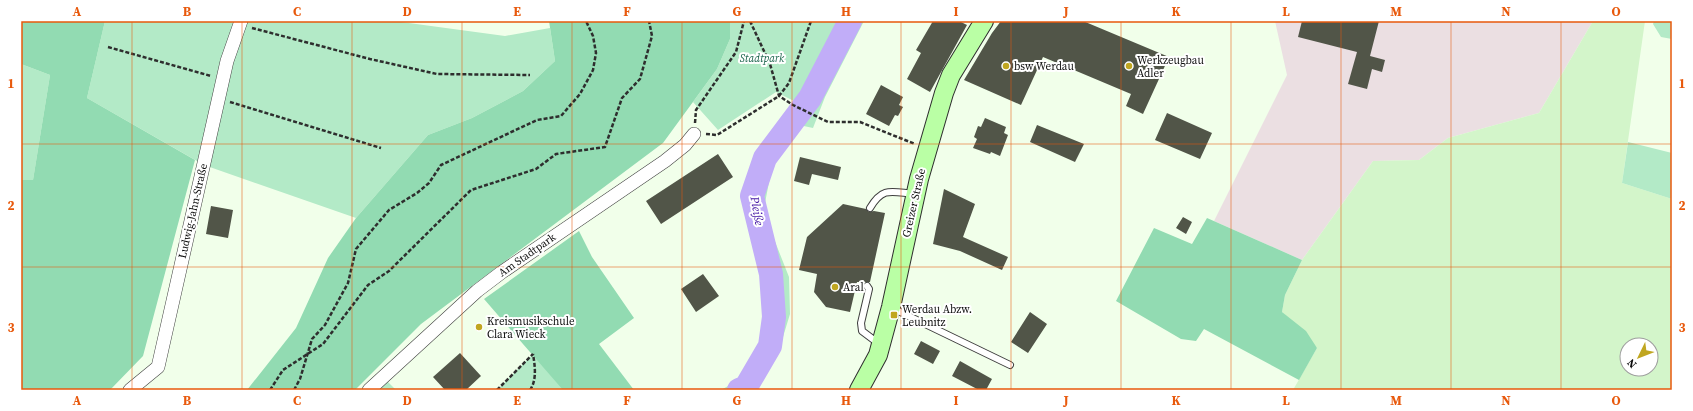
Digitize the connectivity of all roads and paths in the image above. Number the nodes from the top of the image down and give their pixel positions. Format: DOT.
graph roads {
  1 [pos="586,21"];
  2 [pos="649,21"];
  3 [pos="744,21"];
  4 [pos="750,21"];
  5 [pos="811,21"];
  6 [pos="984,21"];
  7 [pos="240,23"];
  8 [pos="108,47"];
  9 [pos="530,75"];
  10 [pos="223,79"];
  11 [pos="780,96"];
  12 [pos="219,98"];
  13 [pos="694,134"];
  14 [pos="381,148"];
  15 [pos="926,149"];
  16 [pos="916,194"];
  17 [pos="870,208"];
  18 [pos="868,286"];
  19 [pos="891,307"];
  20 [pos="880,345"];
  21 [pos="309,353"];
  22 [pos="1010,365"];
  23 [pos="130,390"];
  24 [pos="270,390"];
  25 [pos="294,390"];
  26 [pos="369,390"];
  27 [pos="497,390"];
  28 [pos="530,390"];
  29 [pos="859,390"];
  1 -- 21 [label="path"];
  2 -- 21 [label="path"];
  3 -- 13 [label="path"];
  4 -- 11 [label="path"];
  5 -- 11 [label="path"];
  6 -- 15 [label="street, Greizer Straße"];
  7 -- 9 [label="path"];
  7 -- 10 [label="street, Ludwig-Jahn-Straße"];
  8 -- 10 [label="path"];
  10 -- 12 [label="street, Ludwig-Jahn-Straße"];
  11 -- 13 [label="path"];
  11 -- 15 [label="path"];
  12 -- 14 [label="path"];
  12 -- 23 [label="street, Ludwig-Jahn-Straße"];
  13 -- 26 [label="street, Am Stadtpark"];
  15 -- 16 [label="street, Greizer Straße"];
  16 -- 17 [label="lane"];
  16 -- 19 [label="street, Greizer Straße"];
  18 -- 20 [label="lane"];
  19 -- 20 [label="street, Greizer Straße"];
  19 -- 22 [label="lane"];
  20 -- 29 [label="street, Greizer Straße"];
  21 -- 24 [label="path"];
  21 -- 25 [label="path"];
  27 -- 28 [label="path"];
}
